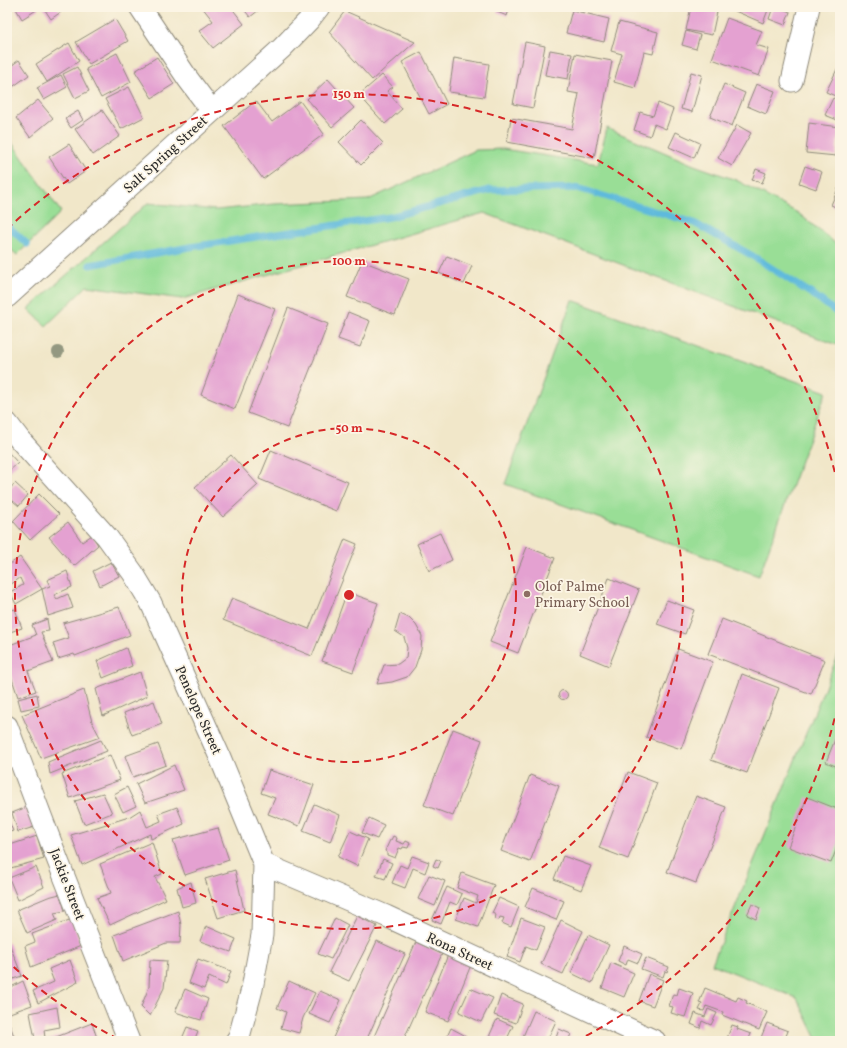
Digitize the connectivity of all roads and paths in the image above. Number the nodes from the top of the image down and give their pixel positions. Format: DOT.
graph roads {
  1 [pos="140,7"];
  2 [pos="319,7"];
  3 [pos="809,7"];
  4 [pos="792,81"];
  5 [pos="212,111"];
  6 [pos="7,297"];
  7 [pos="7,423"];
  8 [pos="7,726"];
  9 [pos="264,864"];
  10 [pos="241,1040"];
  11 [pos="129,1041"];
  12 [pos="655,1041"];
  1 -- 5 [label="street"];
  2 -- 5 [label="street, Salt Spring Street"];
  3 -- 4 [label="street"];
  5 -- 6 [label="street, Salt Spring Street"];
  7 -- 9 [label="street, Penelope Street"];
  8 -- 11 [label="street, Jackie Street"];
  9 -- 10 [label="street, Penelope Street"];
  9 -- 12 [label="street, Rona Street"];
}
